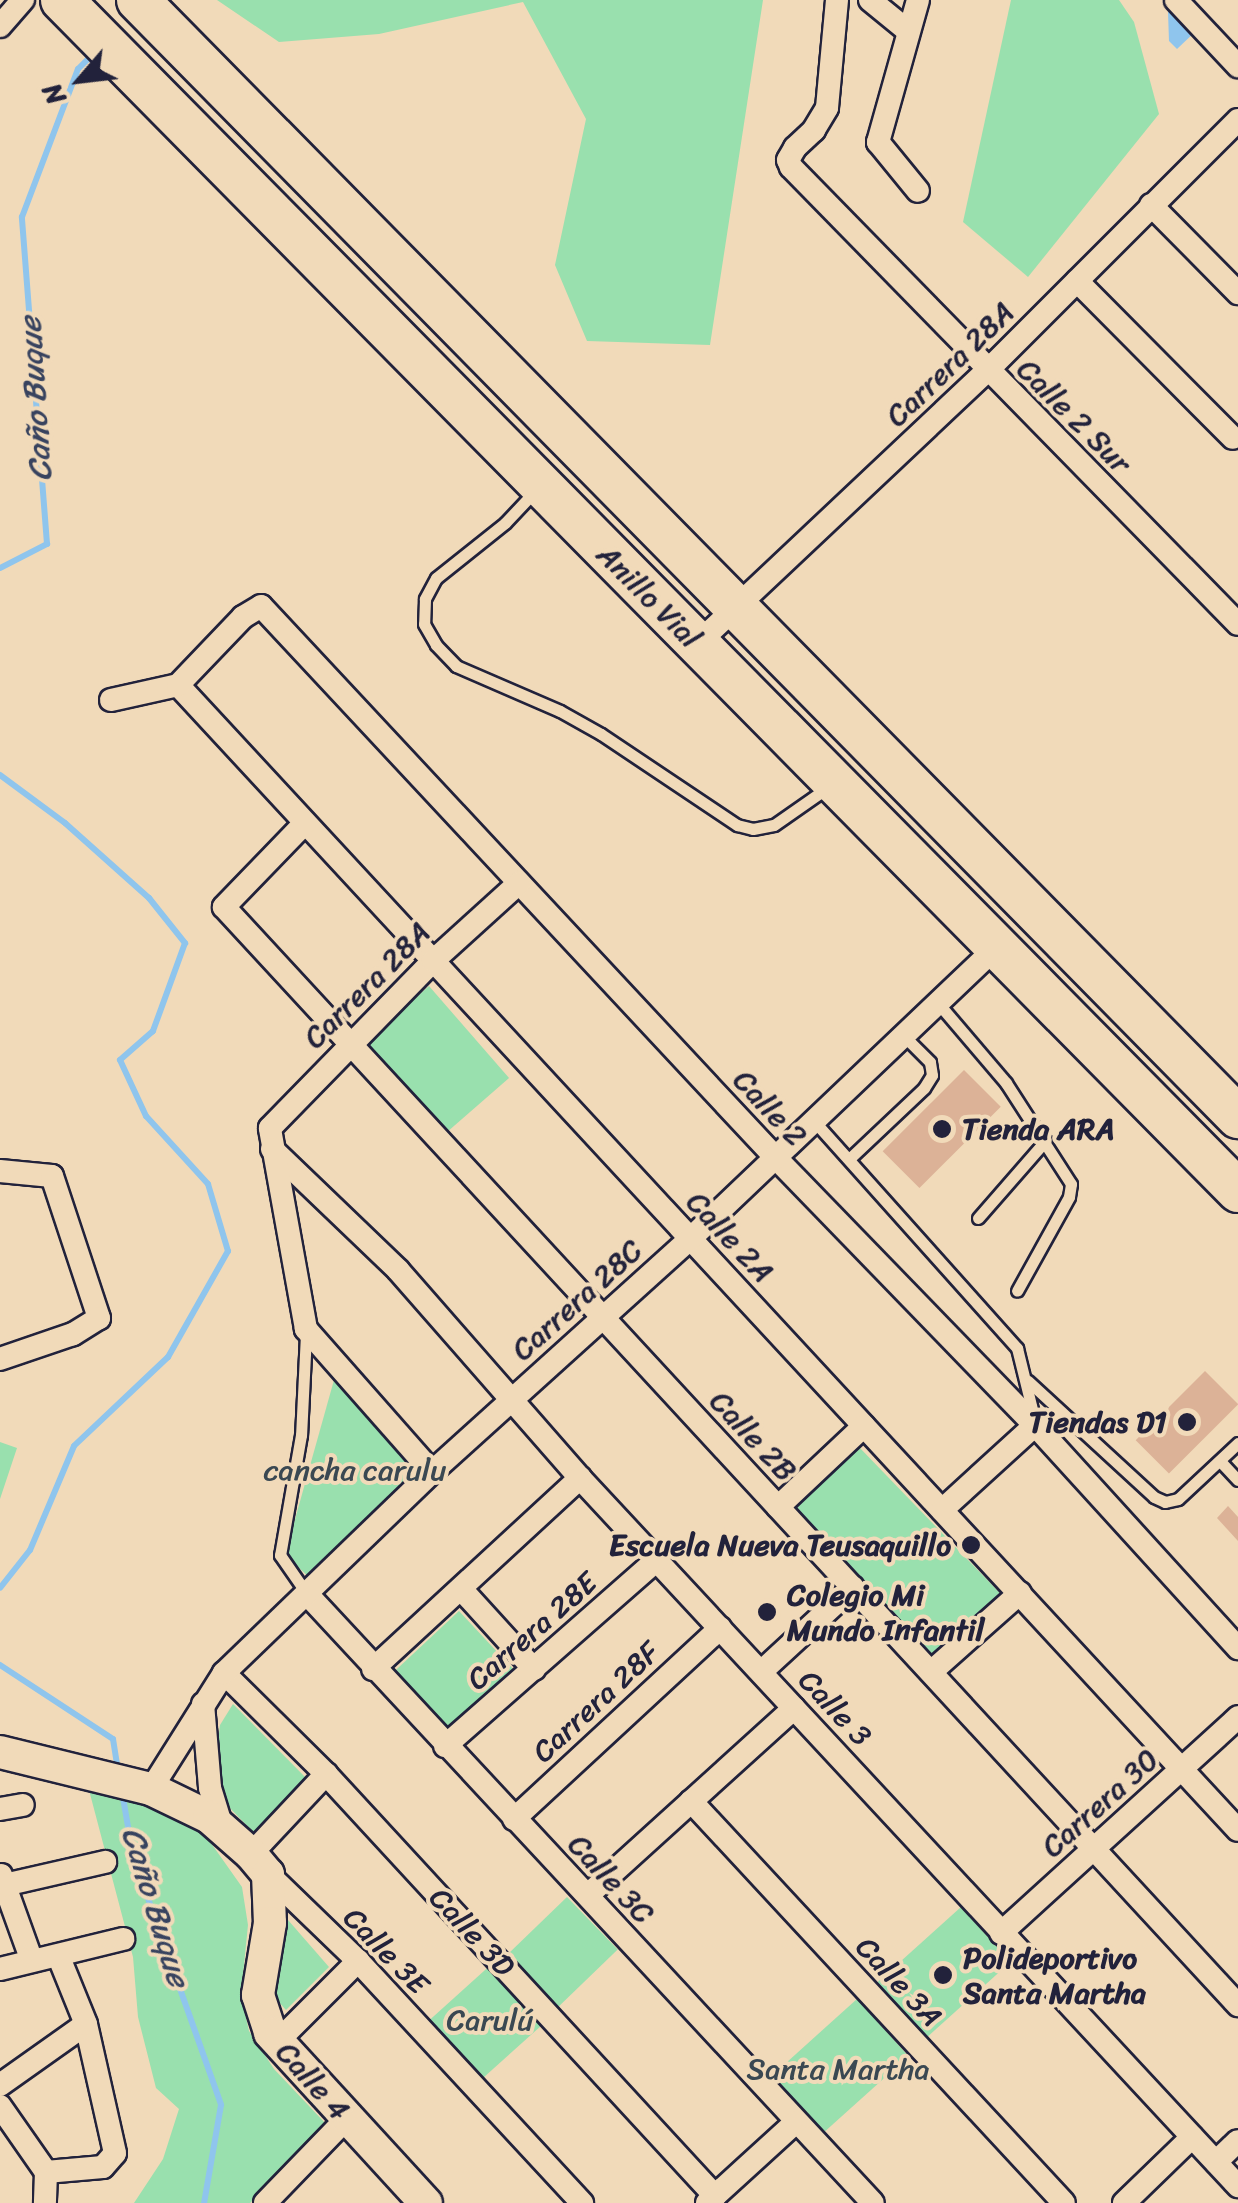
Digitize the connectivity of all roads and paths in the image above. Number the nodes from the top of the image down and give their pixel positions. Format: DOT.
graph roads {
  1 [pos="23,0"];
  2 [pos="838,0"];
  3 [pos="870,0"];
  4 [pos="918,0"];
  5 [pos="1176,0"];
  6 [pos="73,11"];
  7 [pos="153,15"];
  8 [pos="0,26"];
  9 [pos="908,31"];
  10 [pos="1238,66"];
  11 [pos="1238,120"];
  12 [pos="918,191"];
  13 [pos="1151,205"];
  14 [pos="1077,280"];
  15 [pos="1238,293"];
  16 [pos="987,371"];
  17 [pos="1233,438"];
  18 [pos="540,485"];
  19 [pos="738,610"];
  20 [pos="1238,624"];
  21 [pos="697,644"];
  22 [pos="178,685"];
  23 [pos="111,700"];
  24 [pos="834,783"];
  25 [pos="305,823"];
  26 [pos="519,884"];
  27 [pos="997,947"];
  28 [pos="432,960"];
  29 [pos="938,1002"];
  30 [pos="904,1036"];
  31 [pos="349,1043"];
  32 [pos="1238,1117"];
  33 [pos="814,1121"];
  34 [pos="1046,1140"];
  35 [pos="271,1143"];
  36 [pos="775,1157"];
  37 [pos="849,1159"];
  38 [pos="0,1171"];
  39 [pos="1238,1190"];
  40 [pos="978,1218"];
  41 [pos="690,1239"];
  42 [pos="1016,1292"];
  43 [pos="603,1316"];
  44 [pos="306,1329"];
  45 [pos="0,1360"];
  46 [pos="1028,1381"];
  47 [pos="511,1399"];
  48 [pos="864,1426"];
  49 [pos="1035,1426"];
  50 [pos="1238,1443"];
  51 [pos="1220,1461"];
  52 [pos="432,1472"];
  53 [pos="580,1478"];
  54 [pos="1238,1480"];
  55 [pos="778,1507"];
  56 [pos="942,1510"];
  57 [pos="657,1560"];
  58 [pos="853,1587"];
  59 [pos="462,1590"];
  60 [pos="1020,1593"];
  61 [pos="306,1594"];
  62 [pos="720,1628"];
  63 [pos="1238,1648"];
  64 [pos="374,1669"];
  65 [pos="534,1669"];
  66 [pos="761,1672"];
  67 [pos="931,1672"];
  68 [pos="224,1673"];
  69 [pos="203,1704"];
  70 [pos="794,1708"];
  71 [pos="1238,1717"];
  72 [pos="445,1746"];
  73 [pos="0,1752"];
  74 [pos="1182,1769"];
  75 [pos="326,1774"];
  76 [pos="145,1788"];
  77 [pos="691,1801"];
  78 [pos="514,1819"];
  79 [pos="221,1825"];
  80 [pos="1238,1830"];
  81 [pos="1094,1849"];
  82 [pos="104,1862"];
  83 [pos="259,1864"];
  84 [pos="1,1882"];
  85 [pos="588,1895"];
  86 [pos="1001,1933"];
  87 [pos="124,1939"];
  88 [pos="58,1956"];
  89 [pos="32,1961"];
  90 [pos="358,1961"];
  91 [pos="0,1969"];
  92 [pos="1237,2001"];
  93 [pos="86,2024"];
  94 [pos="277,2042"];
  95 [pos="0,2086"];
  96 [pos="0,2106"];
  97 [pos="347,2118"];
  98 [pos="796,2122"];
  99 [pos="1192,2137"];
  100 [pos="1238,2141"];
  101 [pos="1216,2162"];
  102 [pos="46,2172"];
  103 [pos="1238,2186"];
  104 [pos="711,2200"];
  105 [pos="865,2201"];
  106 [pos="45,2203"];
  107 [pos="265,2203"];
  108 [pos="426,2203"];
  109 [pos="582,2203"];
  110 [pos="1064,2203"];
  111 [pos="1124,2203"];
  1 -- 8 [label="street"];
  2 -- 16 [label="street, Calle 2 Sur"];
  3 -- 9 [label="street"];
  4 -- 9 [label="street"];
  5 -- 10 [label="street"];
  6 -- 18 [label="highway, Anillo Vial"];
  7 -- 19 [label="highway, Anillo Vial"];
  9 -- 12 [label="street"];
  11 -- 13 [label="street, Carrera 28A"];
  13 -- 14 [label="street, Carrera 28A"];
  13 -- 15 [label="street"];
  14 -- 16 [label="street, Carrera 28A"];
  14 -- 17 [label="street"];
  16 -- 19 [label="street, Carrera 28A"];
  16 -- 20 [label="street, Calle 2 Sur"];
  18 -- 21 [label="highway, Anillo Vial"];
  18 -- 24 [label="lane"];
  19 -- 21 [label="street, Carrera 28A"];
  19 -- 32 [label="highway, Anillo Vial"];
  21 -- 24 [label="highway, Anillo Vial"];
  22 -- 23 [label="street"];
  22 -- 25 [label="street, Calle 2A"];
  22 -- 26 [label="street, Calle 2"];
  24 -- 27 [label="highway, Anillo Vial"];
  25 -- 28 [label="street, Calle 2A"];
  25 -- 31 [label="street, Calle 2B"];
  26 -- 28 [label="street, Carrera 28A"];
  26 -- 36 [label="street, Calle 2"];
  27 -- 29 [label="street, Carrera 28C"];
  27 -- 39 [label="highway, Anillo Vial"];
  28 -- 31 [label="street, Carrera 28A"];
  28 -- 41 [label="street, Calle 2A"];
  29 -- 30 [label="street, Carrera 28C"];
  29 -- 34 [label="lane"];
  30 -- 33 [label="street, Carrera 28C"];
  30 -- 37 [label="lane"];
  31 -- 35 [label="street, Carrera 28A"];
  31 -- 43 [label="street, Calle 2B"];
  33 -- 36 [label="street, Carrera 28C"];
  33 -- 37 [label="lane"];
  34 -- 40 [label="lane"];
  34 -- 42 [label="lane"];
  35 -- 44 [label="street"];
  35 -- 47 [label="street, Calle 3"];
  36 -- 41 [label="street, Carrera 28C"];
  36 -- 49 [label="street, Calle 2"];
  37 -- 46 [label="lane"];
  38 -- 45 [label="street"];
  41 -- 43 [label="street, Carrera 28C"];
  41 -- 48 [label="street, Calle 2A"];
  43 -- 47 [label="street, Carrera 28C"];
  43 -- 55 [label="street, Calle 2B"];
  44 -- 52 [label="street"];
  44 -- 61 [label="lane"];
  46 -- 49 [label="lane"];
  46 -- 51 [label="lane"];
  47 -- 52 [label="street, Carrera 28C"];
  47 -- 53 [label="street, Calle 3"];
  48 -- 55 [label="street"];
  48 -- 56 [label="street, Calle 2A"];
  49 -- 56 [label="street"];
  49 -- 63 [label="street, Calle 2"];
  50 -- 51 [label="lane"];
  51 -- 54 [label="lane"];
  52 -- 61 [label="street, Carrera 28C"];
  53 -- 57 [label="street, Calle 3"];
  53 -- 59 [label="street"];
  55 -- 58 [label="street, Calle 2B"];
  56 -- 60 [label="street, Calle 2A"];
  57 -- 62 [label="street, Calle 3"];
  57 -- 65 [label="street, Carrera 28E"];
  58 -- 66 [label="street"];
  58 -- 67 [label="street, Calle 2B"];
  59 -- 64 [label="street"];
  59 -- 65 [label="street"];
  60 -- 67 [label="street"];
  60 -- 74 [label="street, Calle 2A"];
  61 -- 64 [label="street, Calle 3C"];
  61 -- 68 [label="street, Carrera 28C"];
  62 -- 66 [label="street, Calle 3"];
  62 -- 78 [label="street, Carrera 28F"];
  64 -- 72 [label="street, Calle 3C"];
  65 -- 72 [label="street, Carrera 28E"];
  66 -- 70 [label="street, Calle 3"];
  67 -- 81 [label="street, Calle 2B"];
  68 -- 69 [label="street, Carrera 28C"];
  68 -- 75 [label="street, Calle 3D"];
  69 -- 76 [label="street, Carrera 28C"];
  69 -- 79 [label="street"];
  70 -- 77 [label="street"];
  70 -- 86 [label="street, Calle 3"];
  71 -- 74 [label="street, Carrera 30"];
  72 -- 78 [label="street, Calle 3C"];
  73 -- 76 [label="street"];
  74 -- 80 [label="street, Calle 2A"];
  74 -- 81 [label="street, Carrera 30"];
  75 -- 83 [label="street"];
  75 -- 104 [label="street, Calle 3D"];
  76 -- 79 [label="street"];
  77 -- 85 [label="street"];
  77 -- 110 [label="street, Calle 3A"];
  78 -- 85 [label="street, Calle 3C"];
  79 -- 83 [label="street"];
  81 -- 86 [label="street, Carrera 30"];
  81 -- 92 [label="street, Calle 2B"];
  82 -- 84 [label="street"];
  83 -- 90 [label="street, Calle 3E"];
  83 -- 94 [label="street, Calle 4"];
  84 -- 89 [label="street"];
  85 -- 98 [label="street, Calle 3C"];
  86 -- 99 [label="street, Calle 3"];
  87 -- 88 [label="street"];
  88 -- 89 [label="street"];
  88 -- 93 [label="street"];
  89 -- 91 [label="street"];
  90 -- 94 [label="street"];
  90 -- 109 [label="street, Calle 3E"];
  93 -- 95 [label="street"];
  93 -- 102 [label="street"];
  94 -- 97 [label="street, Calle 4"];
  96 -- 102 [label="street"];
  97 -- 107 [label="street"];
  97 -- 108 [label="street, Calle 4"];
  98 -- 104 [label="street"];
  98 -- 105 [label="street, Calle 3C"];
  99 -- 101 [label="street, Calle 3"];
  99 -- 111 [label="street"];
  100 -- 101 [label="street"];
  101 -- 103 [label="street, Calle 3"];
  102 -- 106 [label="street"];
}
